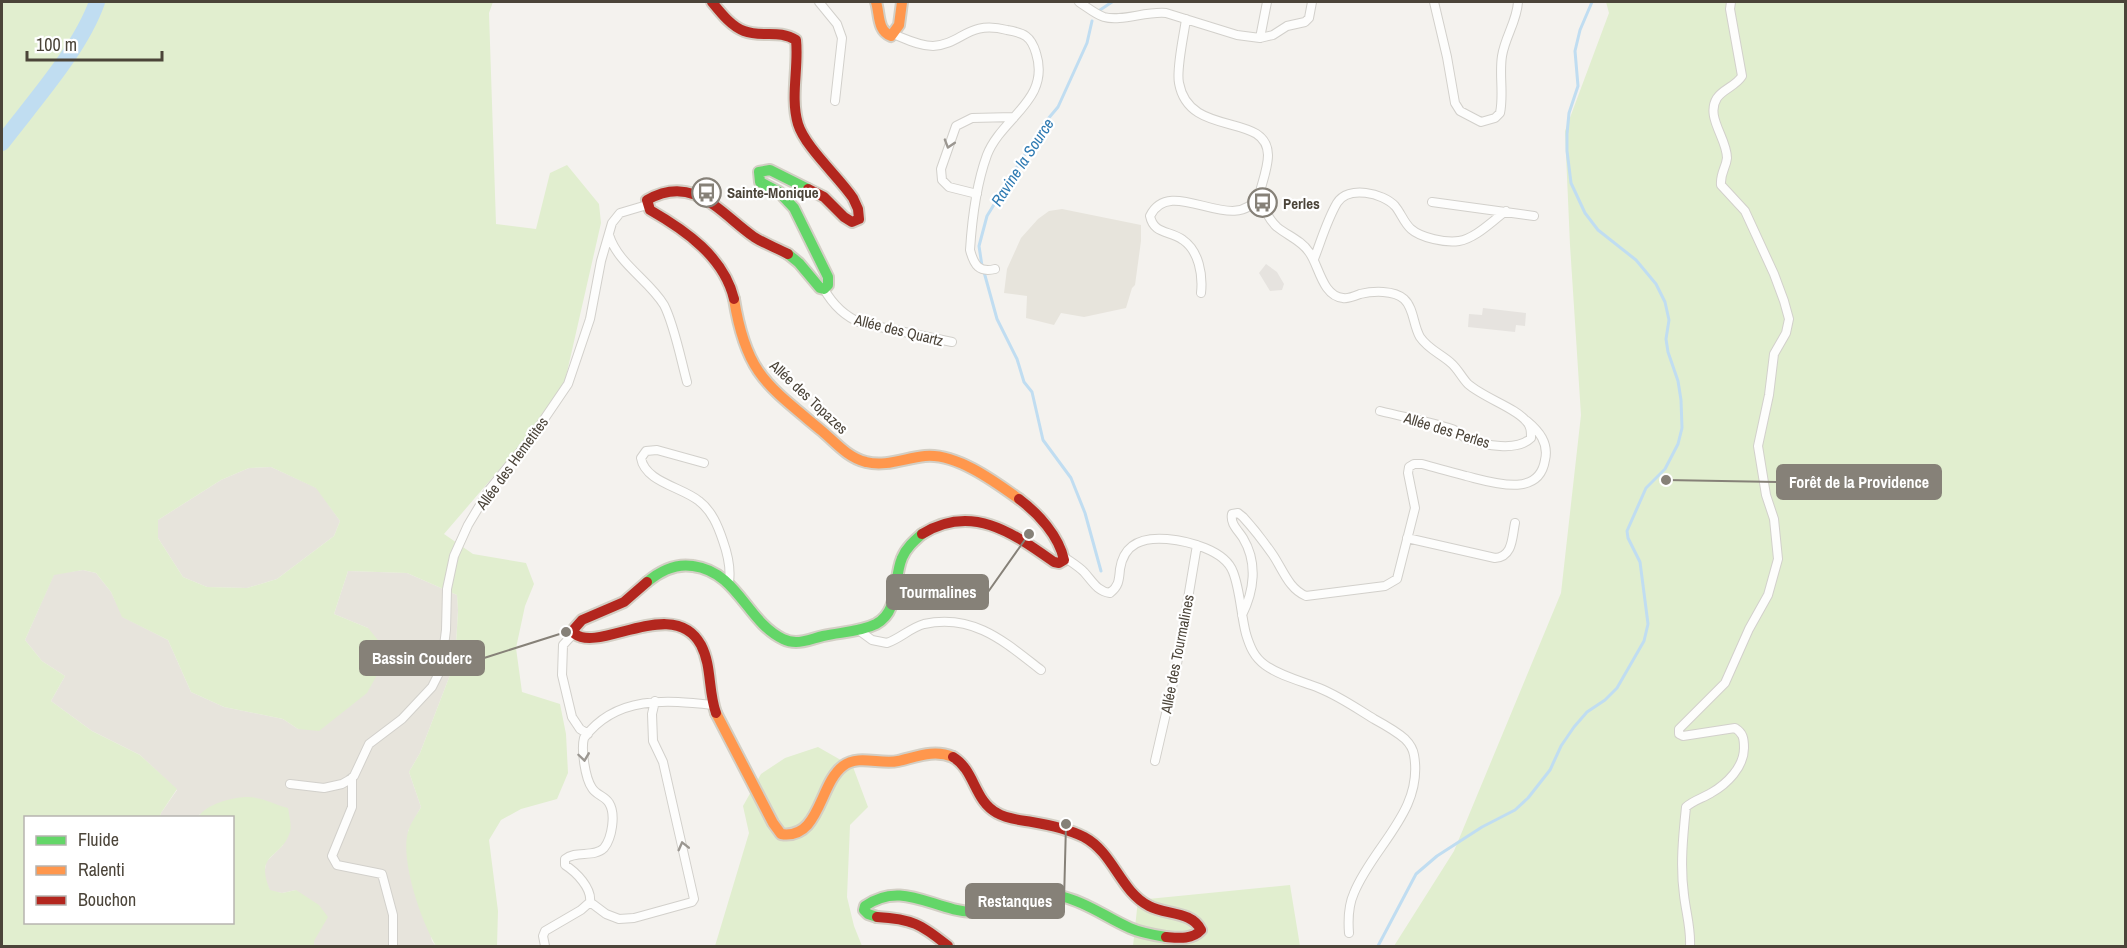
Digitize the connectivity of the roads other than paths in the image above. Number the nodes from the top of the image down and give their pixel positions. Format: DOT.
graph roads {
  1 [pos="711,2"];
  2 [pos="819,2"];
  3 [pos="876,2"];
  4 [pos="902,2"];
  5 [pos="1079,2"];
  6 [pos="1267,2"];
  7 [pos="1312,2"];
  8 [pos="1434,2"];
  9 [pos="1518,2"];
  10 [pos="1731,2"];
  11 [pos="1186,19"];
  12 [pos="893,34"];
  13 [pos="1260,38"];
  14 [pos="835,101"];
  15 [pos="1014,117"];
  16 [pos="977,194"];
  17 [pos="1259,195"];
  18 [pos="1432,202"];
  19 [pos="647,205"];
  20 [pos="1506,211"];
  21 [pos="1534,216"];
  22 [pos="609,235"];
  23 [pos="1314,259"];
  24 [pos="995,269"];
  25 [pos="825,288"];
  26 [pos="1201,293"];
  27 [pos="952,342"];
  28 [pos="687,382"];
  29 [pos="1380,411"];
  30 [pos="1527,421"];
  31 [pos="704,463"];
  32 [pos="1515,523"];
  33 [pos="1407,538"];
  34 [pos="1197,546"];
  35 [pos="1064,557"];
  36 [pos="729,582"];
  37 [pos="1241,615"];
  38 [pos="857,629"];
  39 [pos="574,633"];
  40 [pos="1041,670"];
  41 [pos="655,701"];
  42 [pos="713,705"];
  43 [pos="588,734"];
  44 [pos="1155,761"];
  45 [pos="352,778"];
  46 [pos="290,784"];
  47 [pos="590,902"];
  48 [pos="1349,933"];
  49 [pos="1186,942"];
  50 [pos="393,946"];
  51 [pos="545,946"];
  52 [pos="948,946"];
  53 [pos="1690,946"];
  1 -- 25 [label="main road"];
  2 -- 14 [label="street"];
  3 -- 12 [label="main road"];
  4 -- 12 [label="main road"];
  5 -- 11 [label="street"];
  6 -- 13 [label="street"];
  7 -- 13 [label="street"];
  8 -- 9 [label="street"];
  10 -- 53 [label="street"];
  11 -- 13 [label="street"];
  11 -- 17 [label="street"];
  12 -- 15 [label="street"];
  15 -- 16 [label="street"];
  15 -- 16 [label="street, one-way"];
  16 -- 24 [label="street"];
  17 -- 23 [label="street"];
  17 -- 26 [label="street"];
  18 -- 20 [label="street"];
  19 -- 22 [label="street, Allée des Hemetites"];
  19 -- 25 [label="main road"];
  19 -- 35 [label="main road, Allée des Topazes"];
  20 -- 21 [label="street"];
  20 -- 23 [label="street"];
  22 -- 28 [label="street"];
  22 -- 45 [label="street, Allée des Hemetites"];
  23 -- 30 [label="street"];
  25 -- 27 [label="street, Allée des Quartz"];
  29 -- 30 [label="street, Allée des Perles"];
  30 -- 33 [label="street"];
  31 -- 36 [label="street"];
  32 -- 33 [label="street"];
  33 -- 37 [label="street"];
  34 -- 35 [label="street"];
  34 -- 37 [label="street"];
  34 -- 44 [label="street, Allée des Tourmalines"];
  35 -- 38 [label="main road"];
  36 -- 38 [label="main road"];
  36 -- 39 [label="main road"];
  37 -- 48 [label="street"];
  38 -- 40 [label="street"];
  39 -- 42 [label="main road"];
  39 -- 43 [label="street"];
  41 -- 42 [label="street"];
  41 -- 43 [label="street"];
  47 -- 41 [label="street, one-way"];
  42 -- 49 [label="main road"];
  43 -- 47 [label="street, one-way"];
  45 -- 46 [label="street"];
  45 -- 50 [label="street"];
  47 -- 51 [label="street"];
  49 -- 52 [label="main road"];
}
